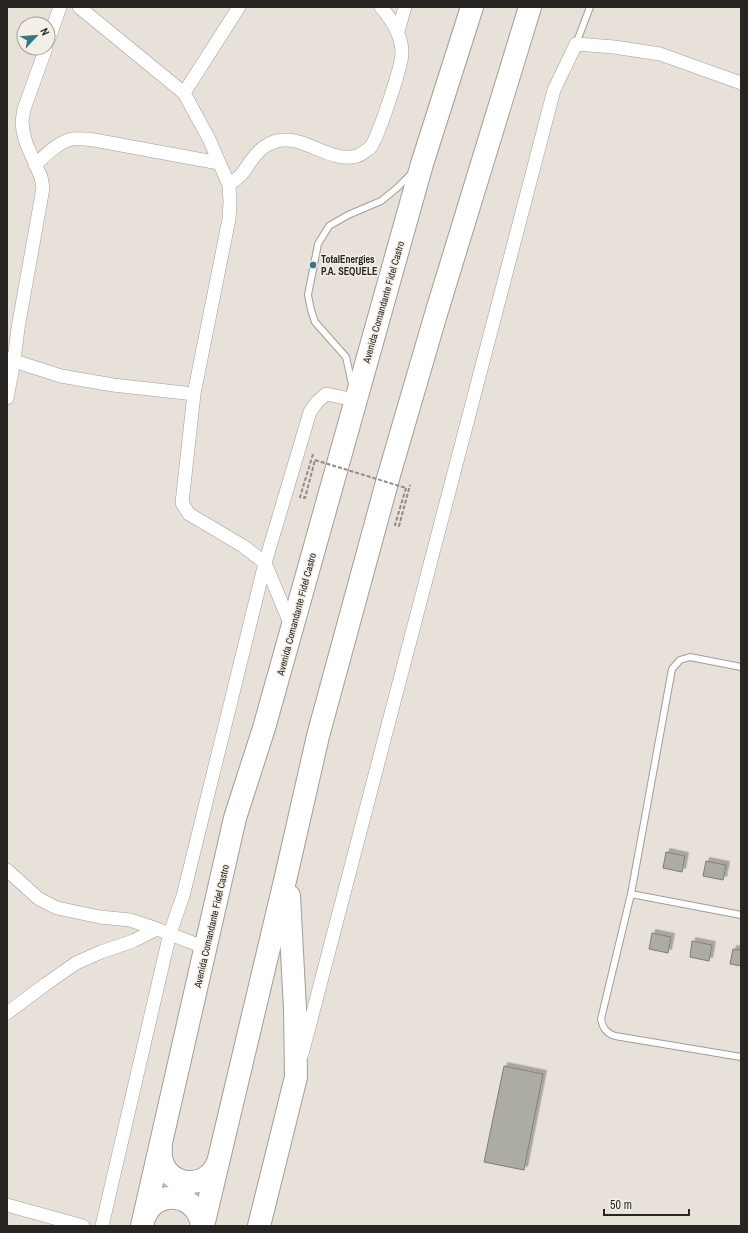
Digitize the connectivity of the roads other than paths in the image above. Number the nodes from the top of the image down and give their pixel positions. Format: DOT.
graph roads {
  1 [pos="60,7"];
  2 [pos="78,7"];
  3 [pos="239,7"];
  4 [pos="380,7"];
  5 [pos="405,7"];
  6 [pos="472,7"];
  7 [pos="530,7"];
  8 [pos="590,7"];
  9 [pos="56,18"];
  10 [pos="398,31"];
  11 [pos="576,44"];
  12 [pos="43,56"];
  13 [pos="741,83"];
  14 [pos="184,92"];
  15 [pos="219,163"];
  16 [pos="422,164"];
  17 [pos="35,165"];
  18 [pos="229,185"];
  19 [pos="11,360"];
  20 [pos="194,394"];
  21 [pos="7,398"];
  22 [pos="355,400"];
  23 [pos="265,562"];
  24 [pos="292,628"];
  25 [pos="741,667"];
  26 [pos="7,870"];
  27 [pos="287,872"];
  28 [pos="631,894"];
  29 [pos="741,915"];
  30 [pos="157,929"];
  31 [pos="170,933"];
  32 [pos="206,948"];
  33 [pos="7,1013"];
  34 [pos="741,1057"];
  35 [pos="296,1077"];
  36 [pos="161,1144"];
  37 [pos="219,1158"];
  38 [pos="7,1205"];
  39 [pos="143,1223"];
  40 [pos="83,1226"];
  41 [pos="102,1226"];
  42 [pos="202,1226"];
  43 [pos="259,1226"];
  1 -- 9 [label="street"];
  2 -- 14 [label="street"];
  3 -- 14 [label="street"];
  4 -- 10 [label="street"];
  5 -- 10 [label="street"];
  6 -- 16 [label="highway, Avenida Comandante Fidel Castro"];
  7 -- 27 [label="highway"];
  8 -- 11 [label="lane"];
  10 -- 18 [label="street"];
  11 -- 13 [label="street"];
  11 -- 35 [label="street"];
  12 -- 17 [label="street"];
  14 -- 15 [label="street"];
  15 -- 17 [label="street"];
  15 -- 18 [label="street"];
  16 -- 22 [label="highway, Avenida Comandante Fidel Castro"];
  16 -- 22 [label="lane"];
  17 -- 19 [label="street"];
  18 -- 20 [label="street"];
  19 -- 20 [label="street"];
  19 -- 21 [label="street"];
  20 -- 23 [label="street"];
  22 -- 23 [label="street"];
  22 -- 24 [label="highway, Avenida Comandante Fidel Castro"];
  23 -- 24 [label="street"];
  23 -- 31 [label="street"];
  24 -- 32 [label="highway, Avenida Comandante Fidel Castro"];
  25 -- 28 [label="lane"];
  26 -- 30 [label="street"];
  27 -- 35 [label="highway"];
  27 -- 37 [label="highway"];
  28 -- 29 [label="lane"];
  28 -- 34 [label="lane"];
  30 -- 31 [label="street"];
  30 -- 33 [label="street"];
  31 -- 32 [label="street"];
  31 -- 41 [label="street"];
  32 -- 36 [label="highway, Avenida Comandante Fidel Castro"];
  35 -- 43 [label="highway"];
  36 -- 37 [label="highway"];
  36 -- 39 [label="highway, Avenida Comandante Fidel Castro"];
  37 -- 42 [label="highway"];
  38 -- 40 [label="street"];
  39 -- 42 [label="highway"];
}
